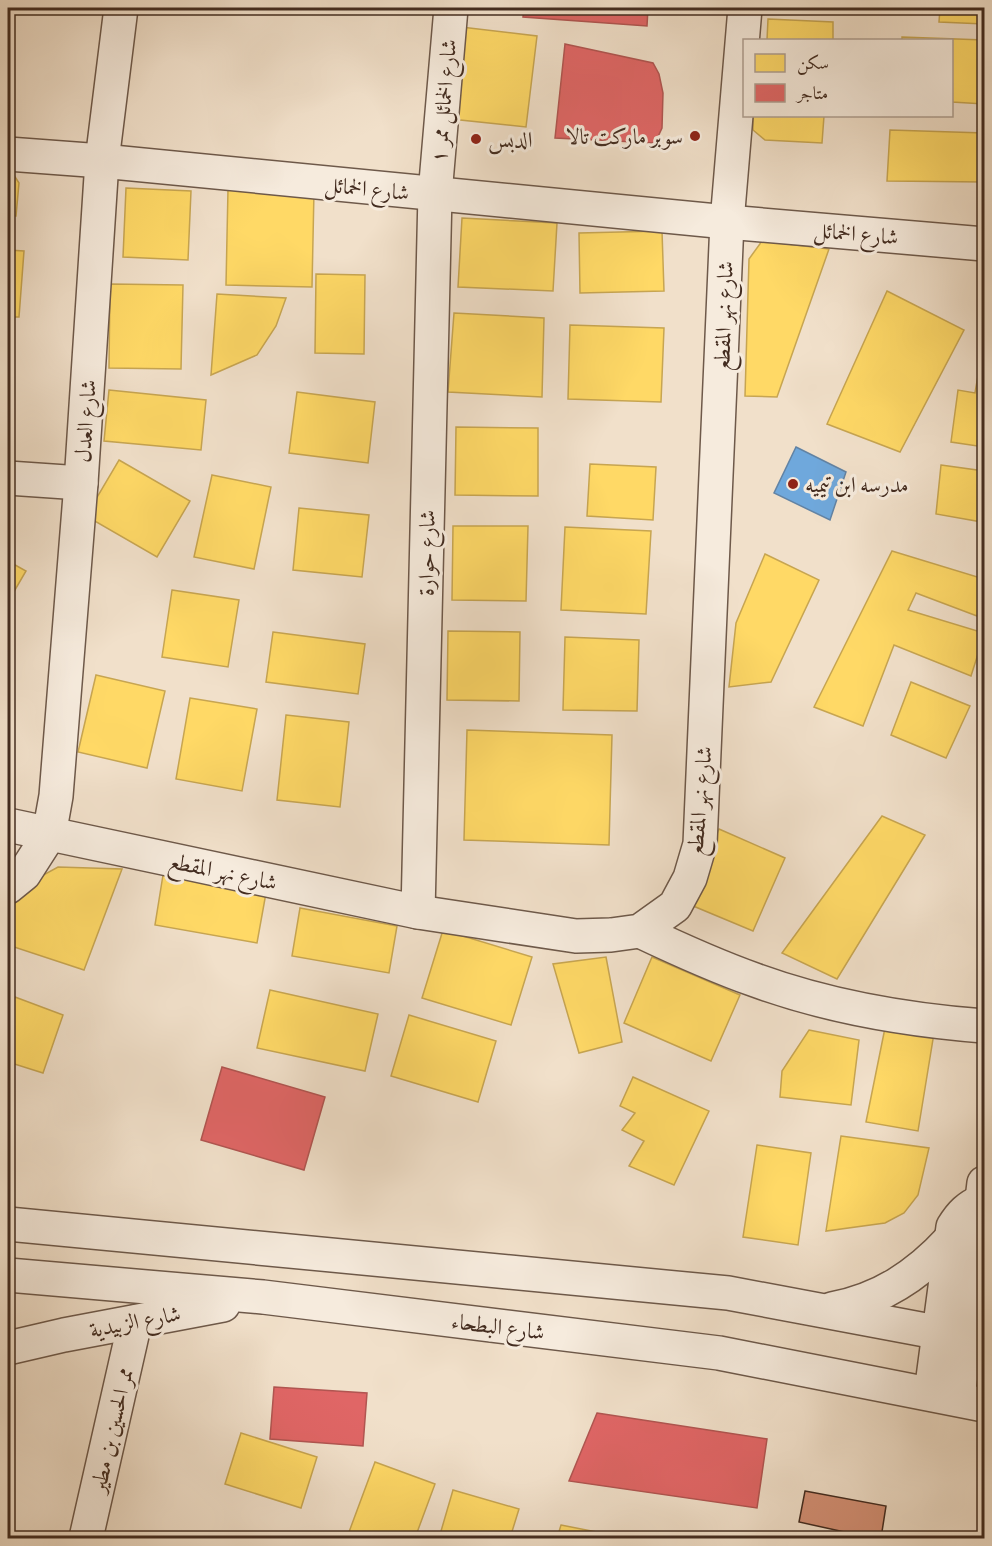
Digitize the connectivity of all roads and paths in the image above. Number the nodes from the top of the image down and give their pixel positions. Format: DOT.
graph roads {
  1 [pos="121,8"];
  2 [pos="451,8"];
  3 [pos="745,8"];
  4 [pos="8,154"];
  5 [pos="102,161"];
  6 [pos="435,194"];
  7 [pos="727,222"];
  8 [pos="984,244"];
  9 [pos="8,478"];
  10 [pos="81,483"];
  11 [pos="8,825"];
  12 [pos="49,835"];
  13 [pos="8,887"];
  14 [pos="418,912"];
  15 [pos="640,931"];
  16 [pos="984,1026"];
  17 [pos="983,1192"];
  18 [pos="8,1224"];
  19 [pos="950,1240"];
  20 [pos="8,1275"];
  21 [pos="263,1297"];
  22 [pos="825,1310"];
  23 [pos="135,1322"];
  24 [pos="963,1336"];
  25 [pos="8,1348"];
  26 [pos="958,1399"];
  27 [pos="86,1539"];
  1 -- 5 [label="street, شارع العدل"];
  2 -- 6 [label="street, شارع الخمائل ممر ١"];
  3 -- 7 [label="street"];
  4 -- 5 [label="street, شارع الخمائل"];
  5 -- 6 [label="street, شارع الخمائل"];
  5 -- 10 [label="street, شارع العدل"];
  6 -- 7 [label="street, شارع الخمائل"];
  6 -- 14 [label="street, شارع حوارة"];
  7 -- 8 [label="street, شارع الخمائل"];
  7 -- 15 [label="street, شارع نهر المقطع"];
  9 -- 10 [label="street"];
  10 -- 12 [label="street, شارع العدل"];
  11 -- 12 [label="street, شارع نهر المقطع"];
  12 -- 13 [label="street"];
  12 -- 14 [label="street, شارع نهر المقطع"];
  14 -- 15 [label="street, شارع نهر المقطع"];
  15 -- 16 [label="street"];
  17 -- 19 [label="street"];
  17 -- 24 [label="street"];
  18 -- 22 [label="street"];
  19 -- 22 [label="street"];
  19 -- 24 [label="street"];
  20 -- 21 [label="street, شارع البطحاء"];
  21 -- 23 [label="street, شارع الزبيدية"];
  21 -- 26 [label="street, شارع البطحاء"];
  22 -- 24 [label="street"];
  23 -- 25 [label="street, شارع الزبيدية"];
  23 -- 27 [label="street, ممر الحسين بن مطير"];
  24 -- 26 [label="street"];
}
